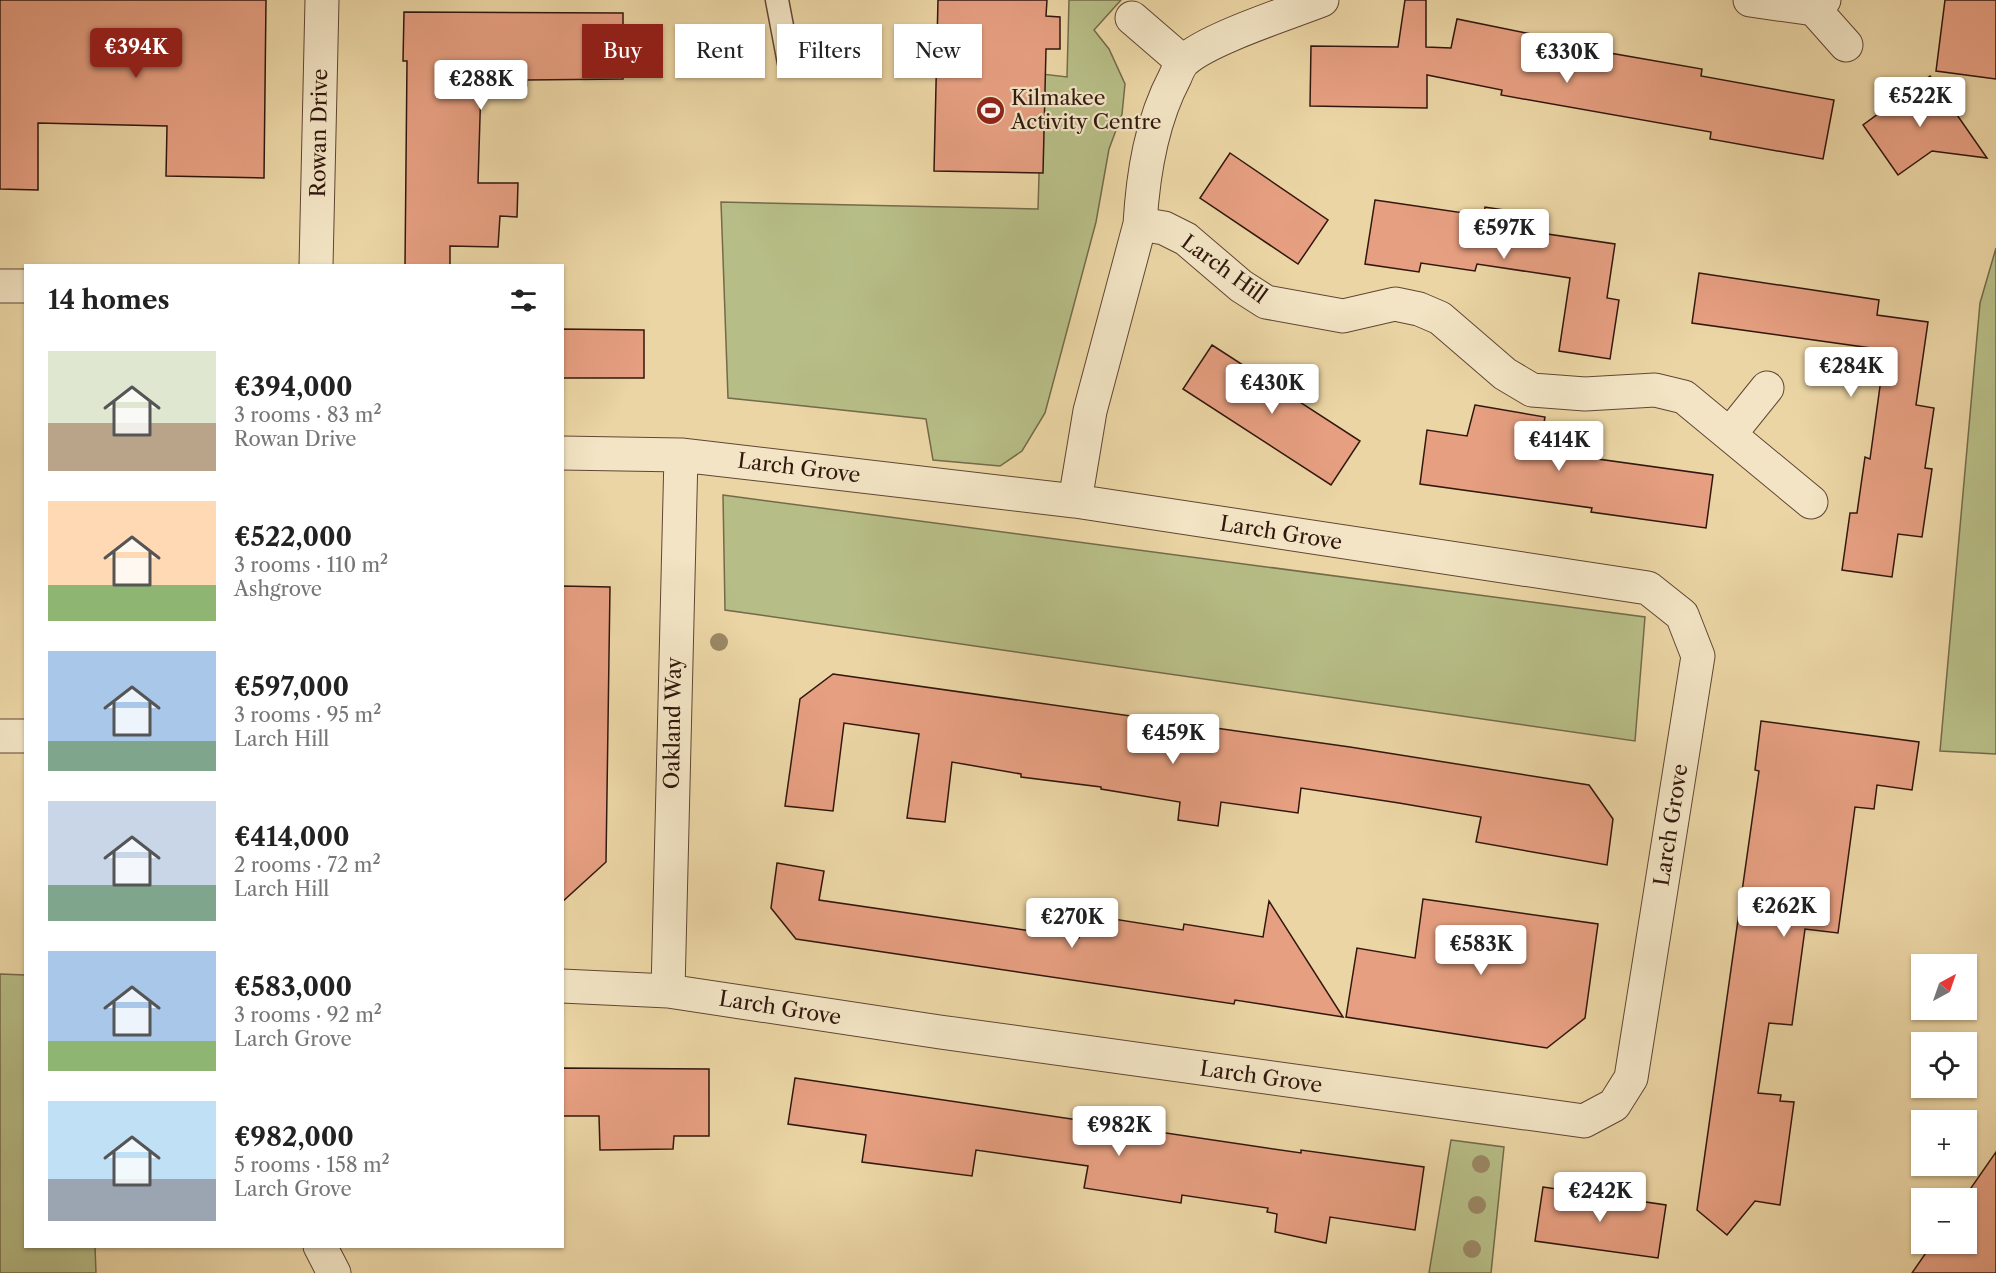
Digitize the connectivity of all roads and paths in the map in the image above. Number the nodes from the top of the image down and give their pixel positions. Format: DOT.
graph roads {
  1 [pos="322,0"];
  2 [pos="777,0"];
  3 [pos="1322,0"];
  4 [pos="1750,0"];
  5 [pos="1819,4"];
  6 [pos="1132,18"];
  7 [pos="782,24"];
  8 [pos="1846,45"];
  9 [pos="1183,62"];
  10 [pos="1140,224"];
  11 [pos="316,264"];
  12 [pos="0,286"];
  13 [pos="24,286"];
  14 [pos="1767,388"];
  15 [pos="1730,434"];
  16 [pos="564,453"];
  17 [pos="681,455"];
  18 [pos="1075,501"];
  19 [pos="1811,502"];
  20 [pos="0,736"];
  21 [pos="24,736"];
  22 [pos="564,986"];
  23 [pos="668,991"];
  24 [pos="321,1248"];
  25 [pos="334,1273"];
  1 -- 11 [label="street, Rowan Drive"];
  2 -- 7 [label="lane"];
  3 -- 9 [label="street"];
  4 -- 5 [label="street"];
  5 -- 8 [label="street"];
  6 -- 9 [label="street"];
  9 -- 10 [label="street"];
  10 -- 15 [label="street, Larch Hill"];
  10 -- 18 [label="street"];
  12 -- 13 [label="street"];
  14 -- 15 [label="street"];
  15 -- 19 [label="street, Larch Hill"];
  16 -- 17 [label="street, Larch Grove"];
  17 -- 18 [label="street, Larch Grove"];
  17 -- 23 [label="street, Oakland Way"];
  18 -- 23 [label="street, Larch Grove"];
  20 -- 21 [label="street"];
  22 -- 23 [label="street, Larch Grove"];
  24 -- 25 [label="street"];
}
